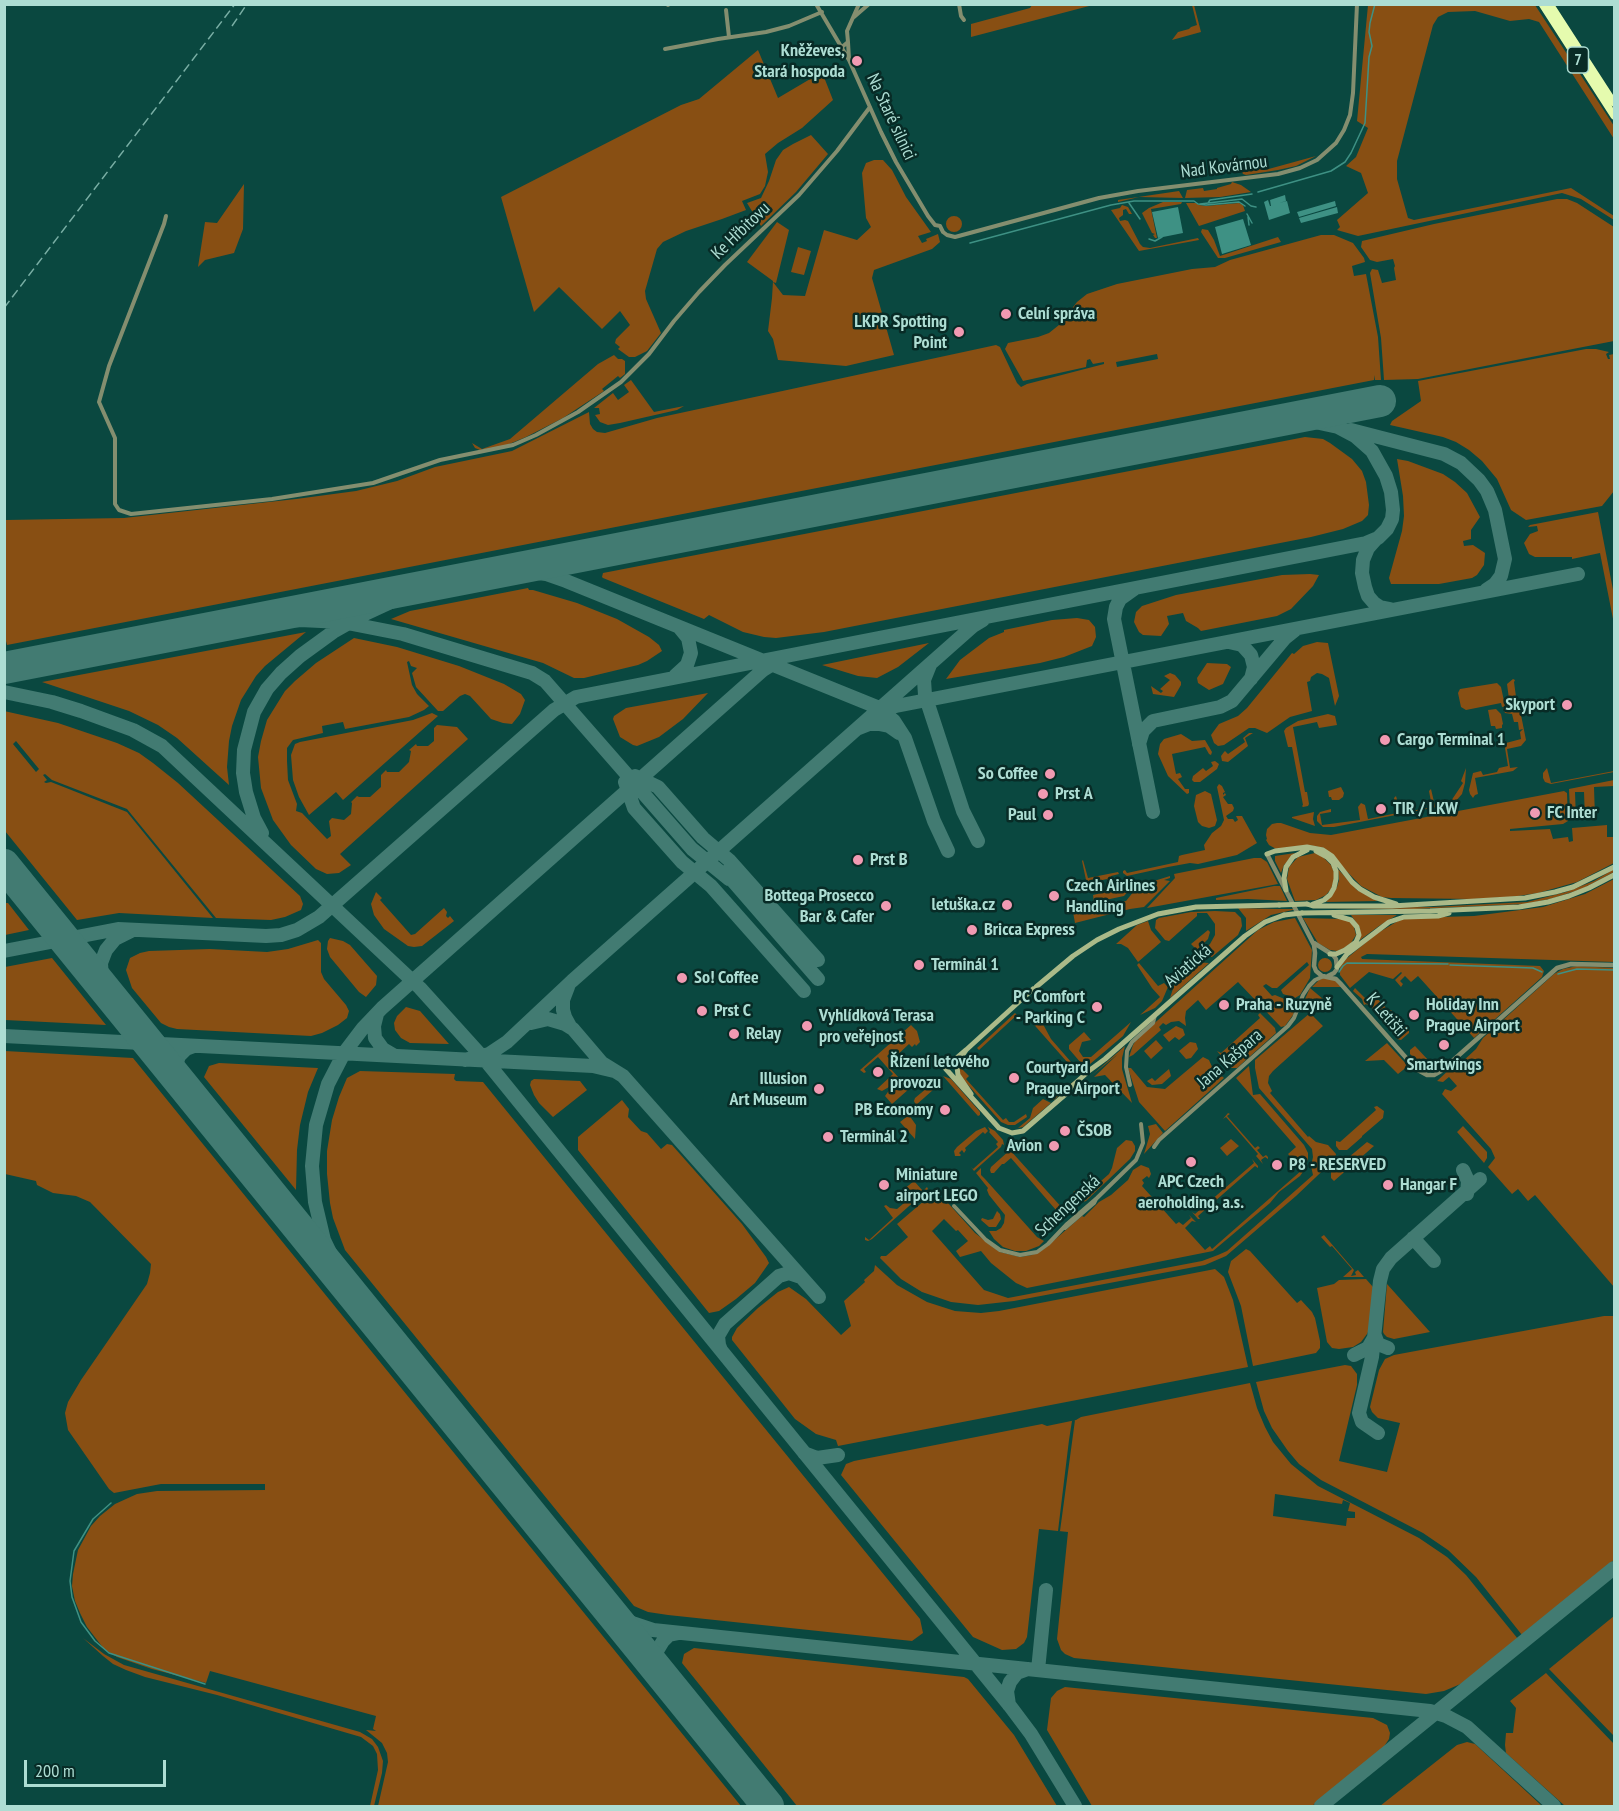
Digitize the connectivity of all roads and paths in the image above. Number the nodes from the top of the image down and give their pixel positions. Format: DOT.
graph roads {
  1 [pos="816,4"];
  2 [pos="859,4"];
  3 [pos="868,4"];
  4 [pos="959,4"];
  5 [pos="1357,4"];
  6 [pos="1542,4"];
  7 [pos="1550,4"];
  8 [pos="726,10"];
  9 [pos="822,12"];
  10 [pos="853,18"];
  11 [pos="964,20"];
  12 [pos="729,37"];
  13 [pos="849,42"];
  14 [pos="842,47"];
  15 [pos="664,49"];
  16 [pos="849,60"];
  17 [pos="1614,103"];
  18 [pos="870,107"];
  19 [pos="1614,116"];
  20 [pos="166,216"];
  21 [pos="947,235"];
  22 [pos="1307,850"];
  23 [pos="1267,854"];
  24 [pos="1614,867"];
  25 [pos="1614,875"];
  26 [pos="1286,890"];
  27 [pos="1307,904"];
  28 [pos="1399,905"];
  29 [pos="1461,910"];
  30 [pos="1321,913"];
  31 [pos="1312,942"];
  32 [pos="1329,953"];
  33 [pos="1315,961"];
  34 [pos="1614,965"];
  35 [pos="1337,968"];
  36 [pos="1315,969"];
  37 [pos="1326,976"];
  38 [pos="1312,982"];
  39 [pos="1343,986"];
  40 [pos="1155,1015"];
  41 [pos="966,1050"];
  42 [pos="1130,1085"];
  43 [pos="974,1101"];
  44 [pos="1141,1124"];
  45 [pos="1154,1147"];
  46 [pos="954,1206"];
  1 -- 9 [label="street, Na Staré silnici"];
  2 -- 10 [label="street"];
  3 -- 10 [label="street"];
  4 -- 11 [label="street"];
  5 -- 21 [label="street, Nad Kovárnou"];
  6 -- 19 [label="highway, 7"];
  7 -- 17 [label="highway, 7"];
  8 -- 12 [label="street"];
  9 -- 12 [label="street"];
  9 -- 14 [label="street, Na Staré silnici"];
  10 -- 13 [label="street"];
  12 -- 15 [label="street"];
  13 -- 14 [label="street"];
  13 -- 16 [label="street"];
  14 -- 16 [label="street, Na Staré silnici"];
  16 -- 18 [label="street, Na Staré silnici"];
  18 -- 20 [label="street, Ke Hřbitovu"];
  18 -- 21 [label="street, Na Staré silnici"];
  22 -- 23 [label="main road"];
  22 -- 26 [label="main road"];
  22 -- 27 [label="main road"];
  23 -- 26 [label="street, K Letišti"];
  23 -- 28 [label="main road"];
  24 -- 28 [label="main road"];
  25 -- 29 [label="main road, Aviatická"];
  26 -- 31 [label="street, K Letišti"];
  27 -- 28 [label="main road"];
  27 -- 41 [label="main road, bridge"];
  29 -- 30 [label="main road, Aviatická"];
  29 -- 35 [label="main road"];
  30 -- 32 [label="main road"];
  30 -- 40 [label="main road, Aviatická, bridge"];
  31 -- 32 [label="street, K Letišti"];
  31 -- 33 [label="street, K Letišti"];
  32 -- 33 [label="street"];
  32 -- 35 [label="street, K Letišti"];
  33 -- 36 [label="street, K Letišti"];
  34 -- 39 [label="street, K Letišti"];
  35 -- 37 [label="street"];
  35 -- 39 [label="street, K Letišti"];
  36 -- 37 [label="street, K Letišti"];
  36 -- 38 [label="street, Jana Kašpara"];
  37 -- 38 [label="street"];
  37 -- 39 [label="street, K Letišti"];
  38 -- 45 [label="street, Jana Kašpara"];
  40 -- 42 [label="street"];
  40 -- 43 [label="main road, Aviatická"];
  41 -- 43 [label="main road, Aviatická"];
  41 -- 43 [label="main road"];
  44 -- 46 [label="street, Schengenská"];
}
